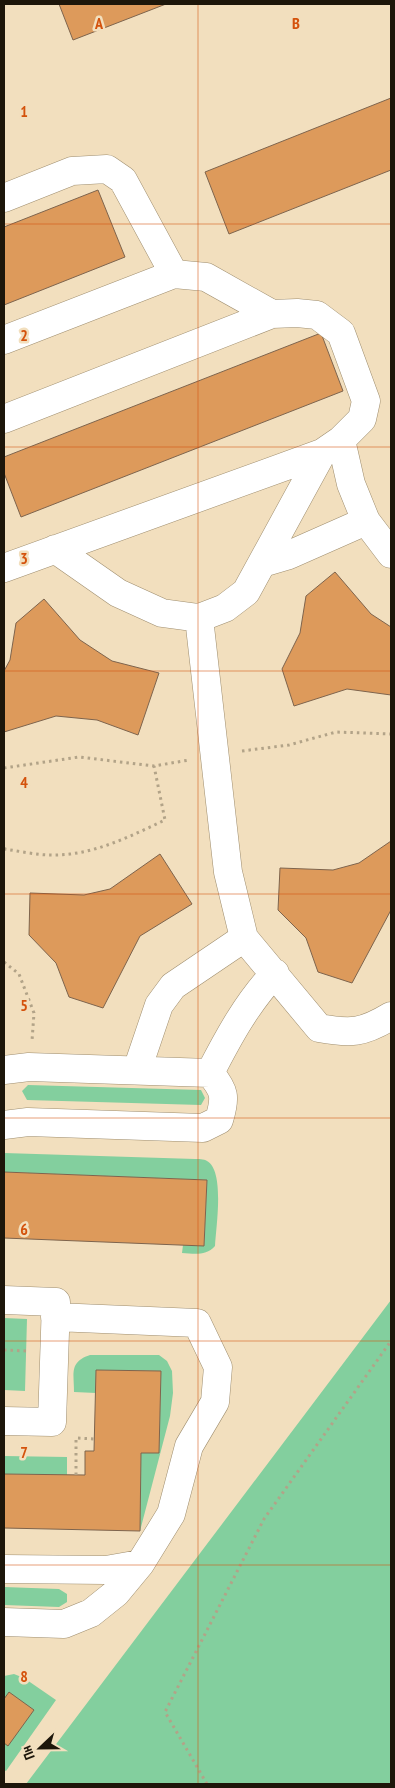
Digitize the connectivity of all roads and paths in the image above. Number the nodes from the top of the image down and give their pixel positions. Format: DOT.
graph roads {
  1 [pos="4,198"];
  2 [pos="174,274"];
  3 [pos="272,314"];
  4 [pos="4,340"];
  5 [pos="4,419"];
  6 [pos="332,446"];
  7 [pos="366,521"];
  8 [pos="55,549"];
  9 [pos="391,554"];
  10 [pos="262,563"];
  11 [pos="4,568"];
  12 [pos="199,618"];
  13 [pos="154,766"];
  14 [pos="4,849"];
  15 [pos="244,938"];
  16 [pos="4,962"];
  17 [pos="275,973"];
  18 [pos="391,1016"];
  19 [pos="16,1069"];
  20 [pos="137,1070"];
  21 [pos="210,1072"];
  22 [pos="4,1125"];
  23 [pos="4,1300"];
  24 [pos="55,1317"];
  25 [pos="391,1341"];
  26 [pos="4,1420"];
  27 [pos="95,1439"];
  28 [pos="76,1475"];
  29 [pos="140,1564"];
  30 [pos="4,1569"];
  31 [pos="4,1622"];
  32 [pos="207,1784"];
  1 -- 2 [label="street"];
  2 -- 3 [label="street"];
  2 -- 4 [label="street"];
  3 -- 5 [label="street"];
  3 -- 6 [label="street"];
  6 -- 7 [label="street"];
  6 -- 8 [label="street"];
  6 -- 10 [label="street"];
  7 -- 9 [label="street"];
  7 -- 10 [label="street"];
  8 -- 11 [label="street"];
  8 -- 12 [label="street"];
  10 -- 12 [label="street"];
  12 -- 15 [label="street"];
  13 -- 14 [label="path"];
  15 -- 17 [label="street"];
  15 -- 20 [label="street"];
  16 -- 19 [label="path"];
  17 -- 18 [label="street"];
  17 -- 21 [label="street"];
  19 -- 20 [label="street"];
  20 -- 21 [label="street"];
  21 -- 22 [label="street"];
  23 -- 24 [label="street"];
  24 -- 26 [label="street"];
  24 -- 29 [label="street"];
  25 -- 32 [label="path"];
  27 -- 28 [label="path"];
  29 -- 30 [label="street"];
  29 -- 31 [label="street"];
}
